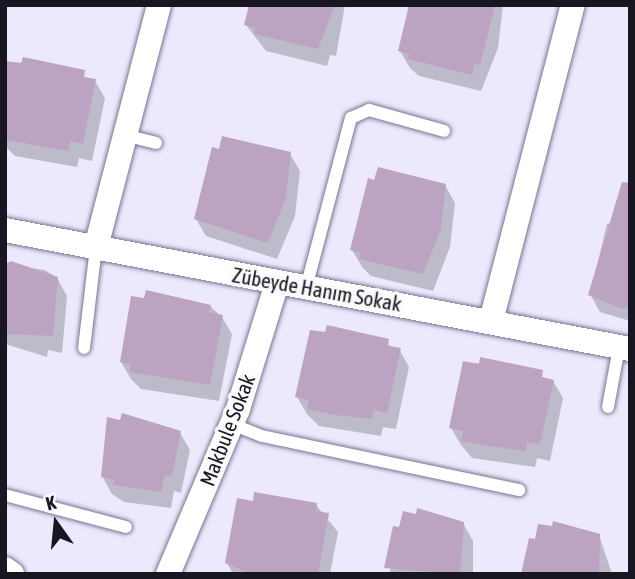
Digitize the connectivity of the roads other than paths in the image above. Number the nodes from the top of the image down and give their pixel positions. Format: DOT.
graph roads {
  1 [pos="159,5"];
  2 [pos="573,5"];
  3 [pos="444,131"];
  4 [pos="124,135"];
  5 [pos="156,143"];
  6 [pos="5,230"];
  7 [pos="96,247"];
  8 [pos="277,282"];
  9 [pos="306,288"];
  10 [pos="491,321"];
  11 [pos="84,348"];
  12 [pos="624,348"];
  13 [pos="608,407"];
  14 [pos="232,424"];
  15 [pos="519,490"];
  16 [pos="5,495"];
  17 [pos="126,527"];
  18 [pos="5,569"];
  19 [pos="12,574"];
  20 [pos="167,574"];
  1 -- 4 [label="street"];
  2 -- 10 [label="street"];
  3 -- 9 [label="lane"];
  4 -- 5 [label="lane"];
  4 -- 7 [label="street"];
  6 -- 7 [label="street, Zübeyde Hanım Sokak"];
  7 -- 8 [label="street, Zübeyde Hanım Sokak"];
  7 -- 11 [label="lane"];
  8 -- 9 [label="street, Zübeyde Hanım Sokak"];
  8 -- 14 [label="street, Makbule Sokak"];
  9 -- 10 [label="street, Zübeyde Hanım Sokak"];
  10 -- 12 [label="street, Zübeyde Hanım Sokak"];
  12 -- 13 [label="lane"];
  14 -- 15 [label="lane"];
  14 -- 20 [label="street, Makbule Sokak"];
  16 -- 17 [label="lane"];
  18 -- 19 [label="street"];
}
